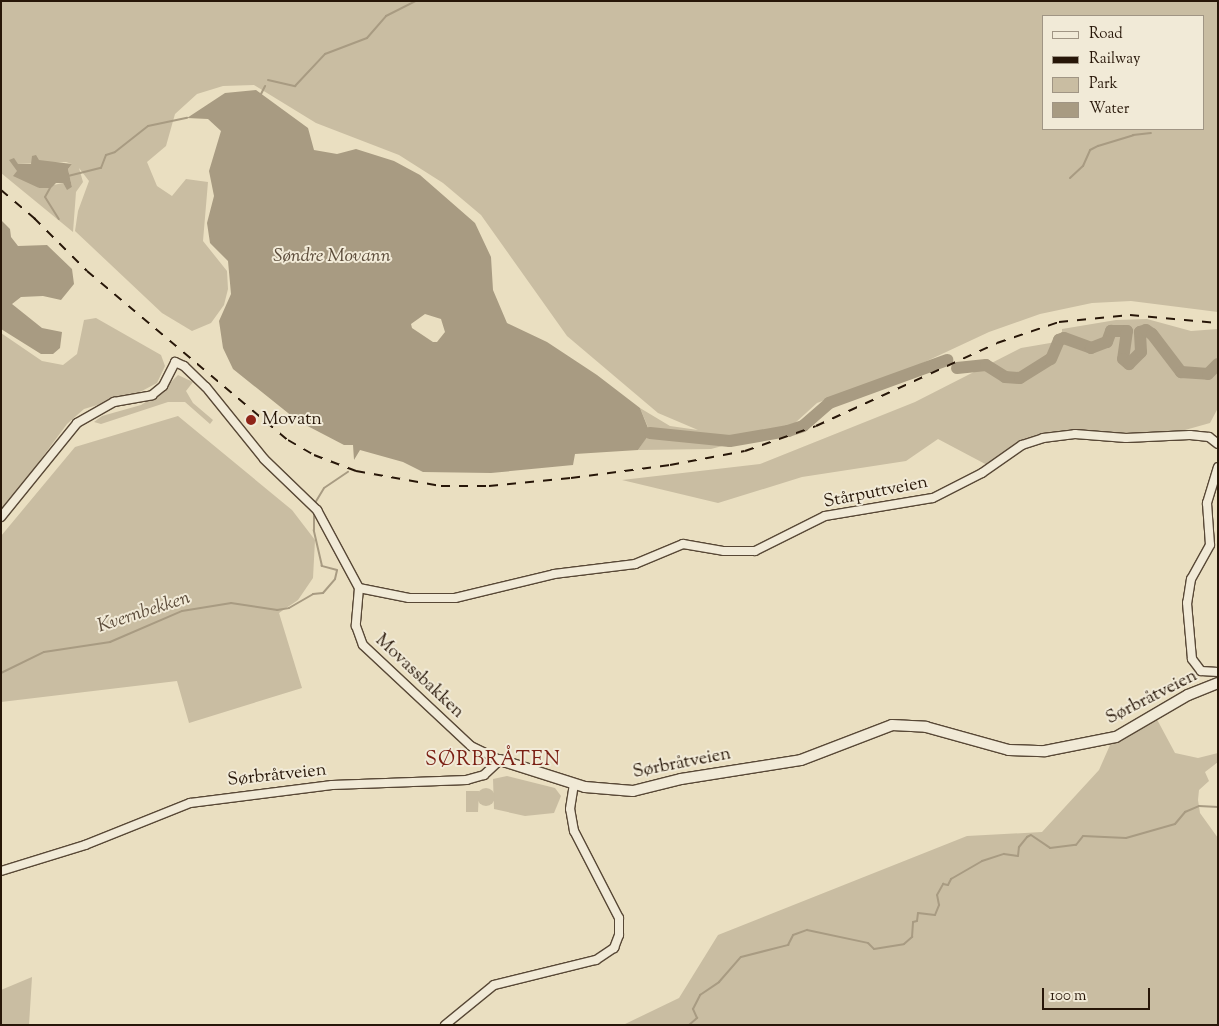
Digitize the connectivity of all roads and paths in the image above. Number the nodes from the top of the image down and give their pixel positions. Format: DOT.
graph roads {
  1 [pos="1218,444"];
  2 [pos="1218,467"];
  3 [pos="1,517"];
  4 [pos="359,588"];
  5 [pos="1218,672"];
  6 [pos="1218,683"];
  7 [pos="500,760"];
  8 [pos="574,784"];
  9 [pos="1,871"];
  10 [pos="445,1025"];
  1 -- 4 [label="street, Stårputtveien"];
  2 -- 5 [label="street"];
  3 -- 4 [label="street"];
  4 -- 7 [label="street, Movassbakken"];
  6 -- 8 [label="street, Sørbråtveien"];
  7 -- 8 [label="street, Sørbråtveien"];
  7 -- 9 [label="street, Sørbråtveien"];
  8 -- 10 [label="street"];
}
